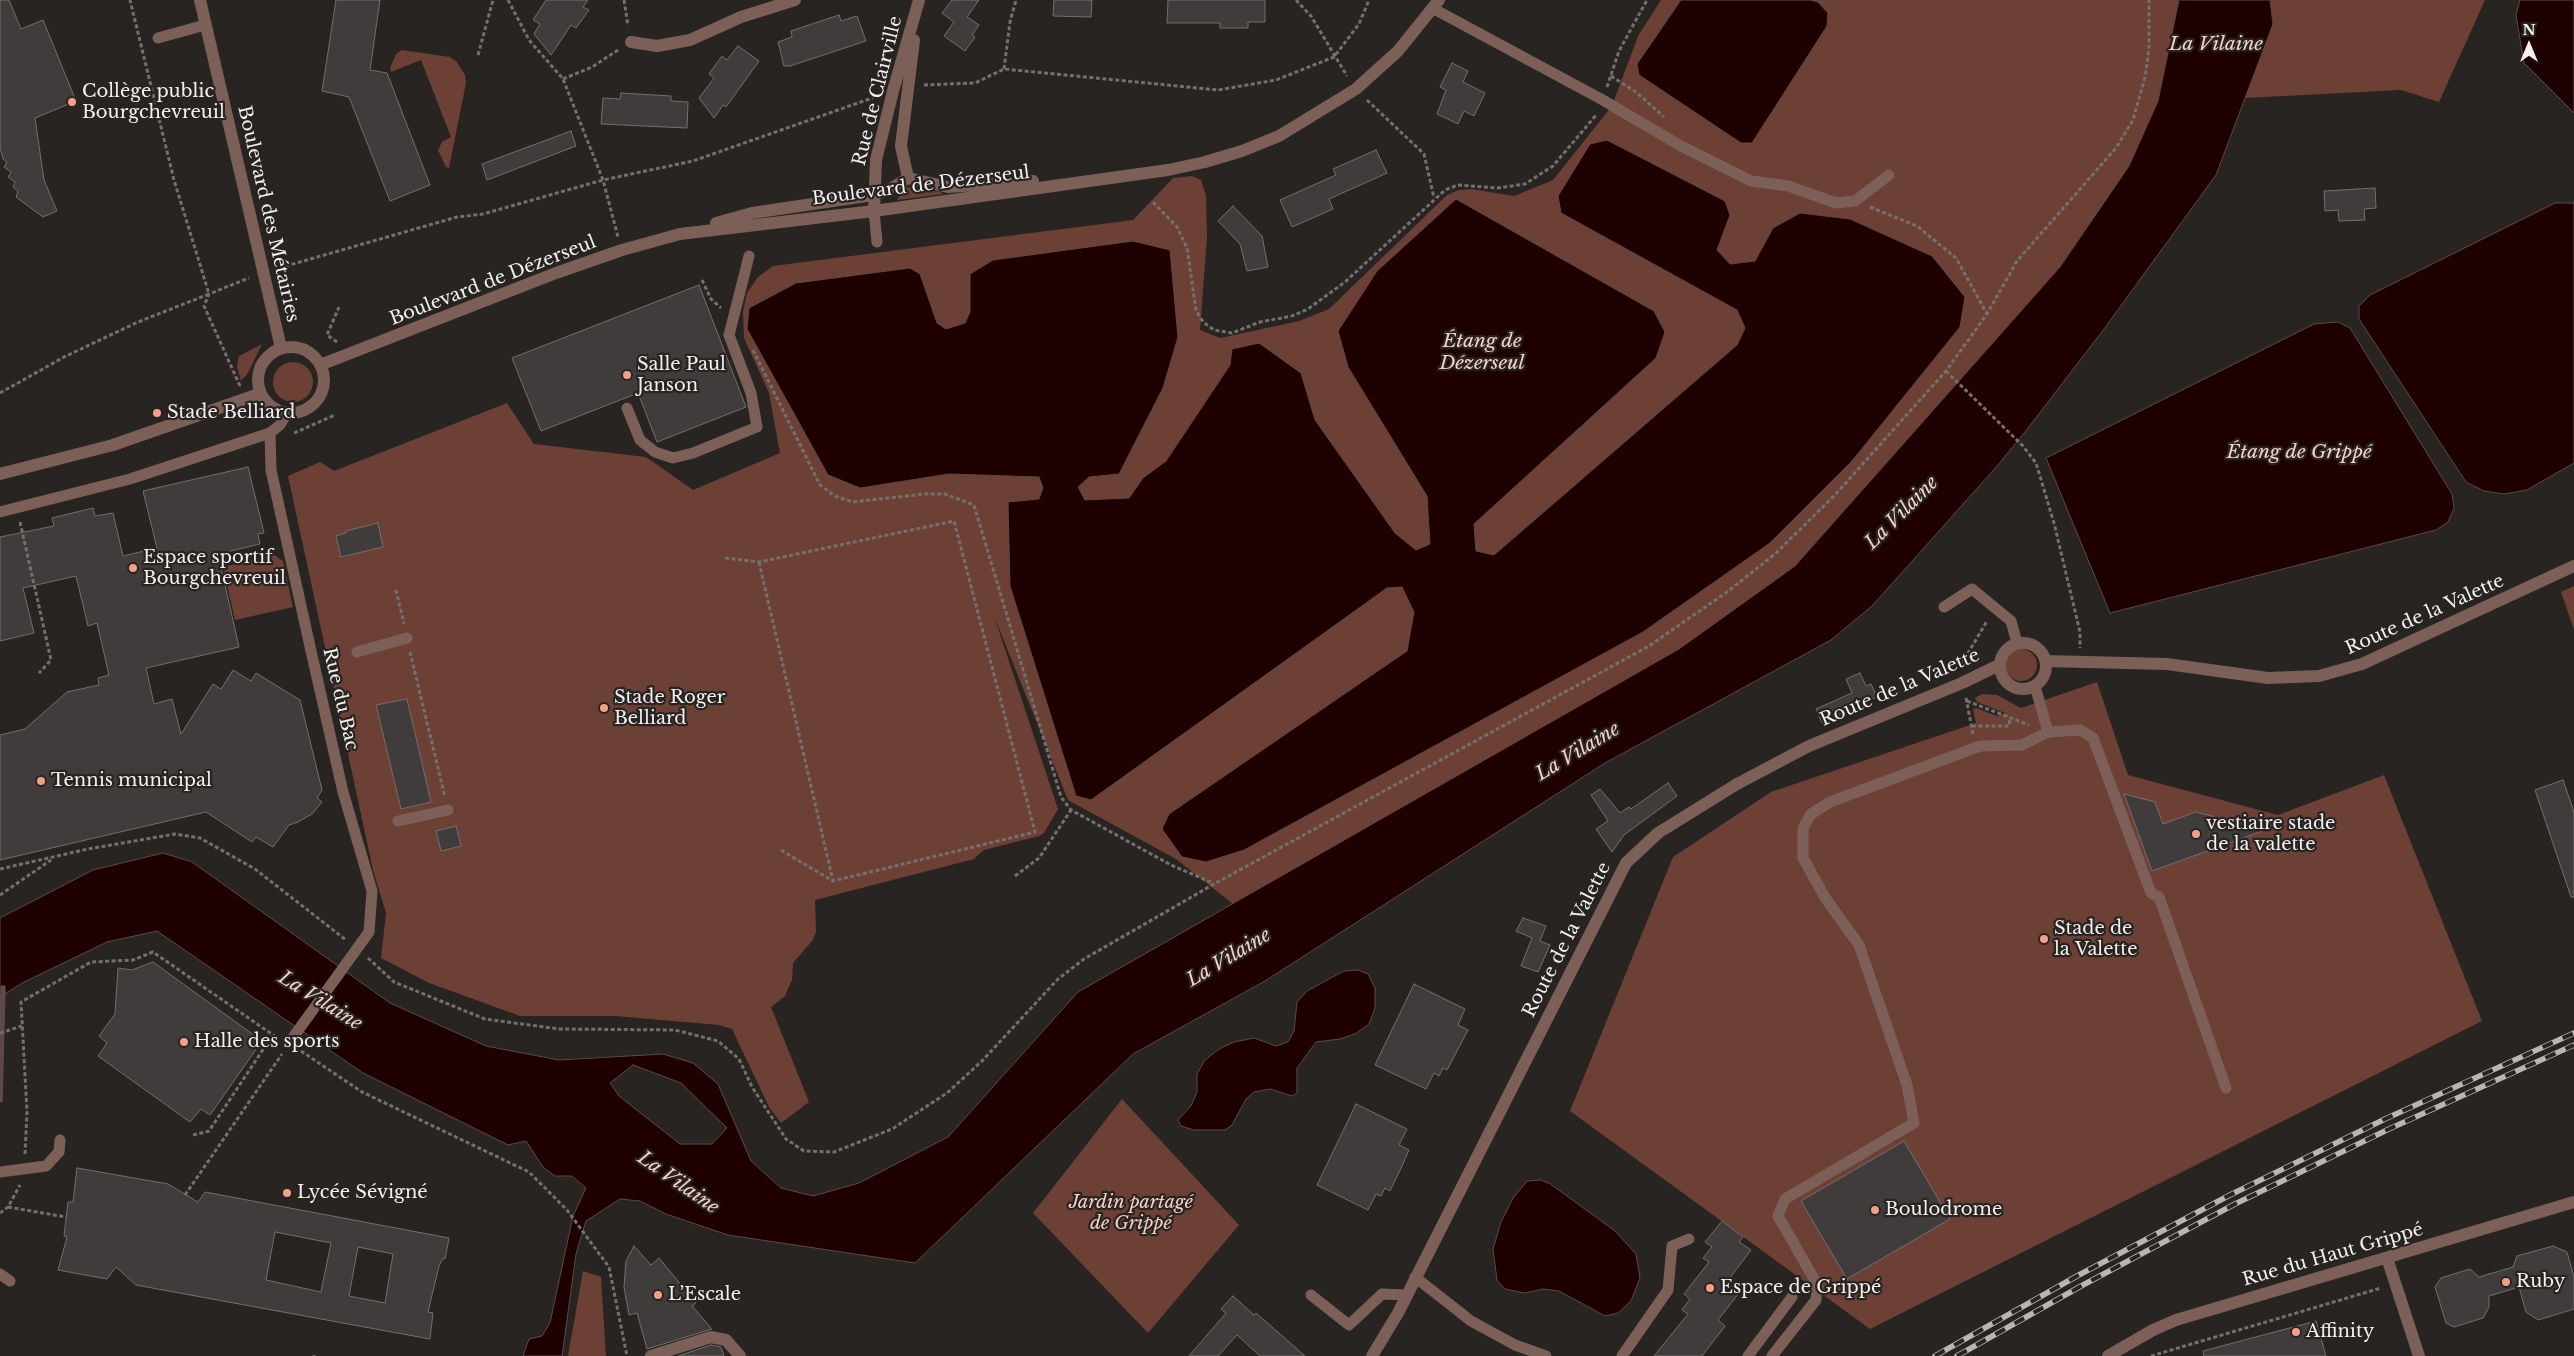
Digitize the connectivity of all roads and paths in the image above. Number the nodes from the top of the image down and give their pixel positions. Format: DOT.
graph roads {
  1 [pos="130,0"];
  2 [pos="200,0"];
  3 [pos="493,0"];
  4 [pos="508,0"];
  5 [pos="624,0"];
  6 [pos="795,0"];
  7 [pos="1016,0"];
  8 [pos="1296,0"];
  9 [pos="1369,0"];
  10 [pos="1647,0"];
  11 [pos="2149,0"];
  12 [pos="918,5"];
  13 [pos="1437,5"];
  14 [pos="205,25"];
  15 [pos="158,38"];
  16 [pos="631,42"];
  17 [pos="478,55"];
  18 [pos="1334,58"];
  19 [pos="1004,69"];
  20 [pos="1611,76"];
  21 [pos="563,79"];
  22 [pos="909,86"];
  23 [pos="1356,89"];
  24 [pos="893,91"];
  25 [pos="1601,99"];
  26 [pos="1670,122"];
  27 [pos="1168,170"];
  28 [pos="1889,175"];
  29 [pos="908,178"];
  30 [pos="603,180"];
  31 [pos="873,195"];
  32 [pos="1434,199"];
  33 [pos="1856,201"];
  34 [pos="1153,202"];
  35 [pos="874,211"];
  36 [pos="680,234"];
  37 [pos="877,242"];
  38 [pos="622,250"];
  39 [pos="749,256"];
  40 [pos="263,273"];
  41 [pos="702,280"];
  42 [pos="209,294"];
  43 [pos="339,307"];
  44 [pos="1987,314"];
  45 [pos="734,319"];
  46 [pos="281,348"];
  47 [pos="752,349"];
  48 [pos="342,357"];
  49 [pos="320,365"];
  50 [pos="1946,371"];
  51 [pos="0,393"];
  52 [pos="259,394"];
  53 [pos="627,408"];
  54 [pos="287,413"];
  55 [pos="335,415"];
  56 [pos="270,438"];
  57 [pos="0,474"];
  58 [pos="0,512"];
  59 [pos="19,518"];
  60 [pos="725,558"];
  61 [pos="759,562"];
  62 [pos="2574,566"];
  63 [pos="396,590"];
  64 [pos="1944,607"];
  65 [pos="406,638"];
  66 [pos="2018,643"];
  67 [pos="357,652"];
  68 [pos="2079,660"];
  69 [pos="2046,661"];
  70 [pos="1999,666"];
  71 [pos="39,673"];
  72 [pos="2035,686"];
  73 [pos="1966,701"];
  74 [pos="2010,718"];
  75 [pos="1972,726"];
  76 [pos="2048,732"];
  77 [pos="448,810"];
  78 [pos="1071,810"];
  79 [pos="398,821"];
  80 [pos="778,849"];
  81 [pos="53,858"];
  82 [pos="0,869"];
  83 [pos="1015,876"];
  84 [pos="833,881"];
  85 [pos="1214,884"];
  86 [pos="0,895"];
  87 [pos="357,949"];
  88 [pos="22,1026"];
  89 [pos="0,1033"];
  90 [pos="289,1043"];
  91 [pos="2226,1088"];
  92 [pos="193,1134"];
  93 [pos="60,1140"];
  94 [pos="24,1169"];
  95 [pos="0,1172"];
  96 [pos="185,1195"];
  97 [pos="2574,1202"];
  98 [pos="8,1207"];
  99 [pos="0,1213"];
  100 [pos="66,1217"];
  101 [pos="1688,1239"];
  102 [pos="2388,1258"];
  103 [pos="1415,1278"];
  104 [pos="2396,1284"];
  105 [pos="1312,1295"];
  106 [pos="1407,1295"];
  107 [pos="1792,1297"];
  108 [pos="627,1356"];
  109 [pos="651,1356"];
  110 [pos="740,1356"];
  111 [pos="1372,1356"];
  112 [pos="1546,1356"];
  113 [pos="1622,1356"];
  114 [pos="1748,1356"];
  115 [pos="1772,1356"];
  116 [pos="2108,1356"];
  117 [pos="2151,1356"];
  118 [pos="2418,1356"];
  1 -- 42 [label="path"];
  2 -- 14 [label="street, Boulevard des Métairies"];
  3 -- 17 [label="path"];
  4 -- 21 [label="path"];
  5 -- 16 [label="path"];
  6 -- 16 [label="street"];
  7 -- 19 [label="path"];
  8 -- 18 [label="path"];
  9 -- 18 [label="path"];
  10 -- 20 [label="path"];
  11 -- 44 [label="path"];
  12 -- 22 [label="street, Rue de Clairville"];
  12 -- 24 [label="street, Rue de Clairville"];
  13 -- 23 [label="street, Boulevard de Dézerseul"];
  13 -- 25 [label="lane"];
  14 -- 15 [label="lane"];
  14 -- 40 [label="street, Boulevard des Métairies"];
  16 -- 21 [label="path"];
  18 -- 19 [label="path"];
  18 -- 23 [label="path"];
  19 -- 22 [label="path"];
  20 -- 25 [label="path"];
  20 -- 26 [label="path"];
  21 -- 30 [label="path"];
  22 -- 29 [label="street, Rue de Clairville"];
  23 -- 27 [label="street, Boulevard de Dézerseul"];
  23 -- 32 [label="path"];
  24 -- 30 [label="path"];
  24 -- 31 [label="street, Rue de Clairville"];
  25 -- 32 [label="path"];
  25 -- 33 [label="lane"];
  27 -- 29 [label="street, Boulevard de Dézerseul"];
  27 -- 35 [label="street, Boulevard de Dézerseul"];
  28 -- 33 [label="lane"];
  29 -- 31 [label="street, Boulevard de Dézerseul"];
  30 -- 38 [label="path"];
  30 -- 40 [label="path"];
  31 -- 35 [label="street, Rue de Clairville"];
  31 -- 36 [label="street, Boulevard de Dézerseul"];
  32 -- 34 [label="path"];
  33 -- 44 [label="path"];
  35 -- 36 [label="street, Boulevard de Dézerseul"];
  35 -- 37 [label="lane"];
  36 -- 38 [label="street, Boulevard de Dézerseul"];
  38 -- 48 [label="street, Boulevard de Dézerseul"];
  39 -- 45 [label="lane"];
  40 -- 42 [label="path"];
  40 -- 46 [label="street, Boulevard des Métairies"];
  41 -- 45 [label="path"];
  42 -- 51 [label="path"];
  43 -- 48 [label="path"];
  44 -- 50 [label="path"];
  45 -- 53 [label="lane"];
  46 -- 49 [label="street"];
  46 -- 52 [label="street"];
  47 -- 78 [label="path"];
  48 -- 49 [label="street, Boulevard de Dézerseul"];
  49 -- 54 [label="street"];
  50 -- 68 [label="path"];
  50 -- 85 [label="path"];
  52 -- 54 [label="street"];
  52 -- 57 [label="street"];
  54 -- 56 [label="lane"];
  55 -- 56 [label="path"];
  56 -- 58 [label="lane"];
  56 -- 87 [label="lane, Rue du Bac"];
  59 -- 71 [label="path"];
  60 -- 61 [label="path"];
  61 -- 84 [label="path"];
  61 -- 84 [label="path"];
  62 -- 68 [label="street, Route de la Valette"];
  63 -- 65 [label="path"];
  64 -- 66 [label="lane"];
  65 -- 67 [label="lane"];
  65 -- 77 [label="path"];
  66 -- 69 [label="street"];
  66 -- 70 [label="street"];
  68 -- 69 [label="street, Route de la Valette"];
  69 -- 72 [label="street"];
  70 -- 72 [label="street"];
  70 -- 103 [label="street, Route de la Valette"];
  72 -- 76 [label="lane"];
  73 -- 74 [label="path"];
  74 -- 75 [label="path"];
  74 -- 76 [label="path"];
  76 -- 91 [label="lane"];
  76 -- 115 [label="lane"];
  77 -- 79 [label="lane"];
  78 -- 83 [label="path"];
  78 -- 85 [label="path"];
  80 -- 84 [label="path"];
  81 -- 82 [label="path"];
  81 -- 86 [label="path"];
  81 -- 87 [label="path"];
  85 -- 87 [label="path"];
  87 -- 90 [label="lane, Rue du Bac"];
  88 -- 89 [label="path"];
  88 -- 92 [label="path"];
  88 -- 94 [label="path"];
  90 -- 96 [label="path"];
  90 -- 108 [label="path"];
  93 -- 94 [label="lane"];
  94 -- 95 [label="lane"];
  94 -- 98 [label="path"];
  97 -- 102 [label="street, Rue du Haut Grippé"];
  98 -- 99 [label="path"];
  98 -- 100 [label="path"];
  101 -- 113 [label="lane"];
  102 -- 104 [label="street"];
  102 -- 116 [label="street, Rue du Haut Grippé"];
  103 -- 106 [label="street, Route de la Valette"];
  103 -- 112 [label="lane"];
  104 -- 117 [label="path"];
  104 -- 118 [label="street"];
  105 -- 106 [label="lane"];
  106 -- 111 [label="street, Route de la Valette"];
  107 -- 114 [label="lane"];
  109 -- 110 [label="street"];
}
